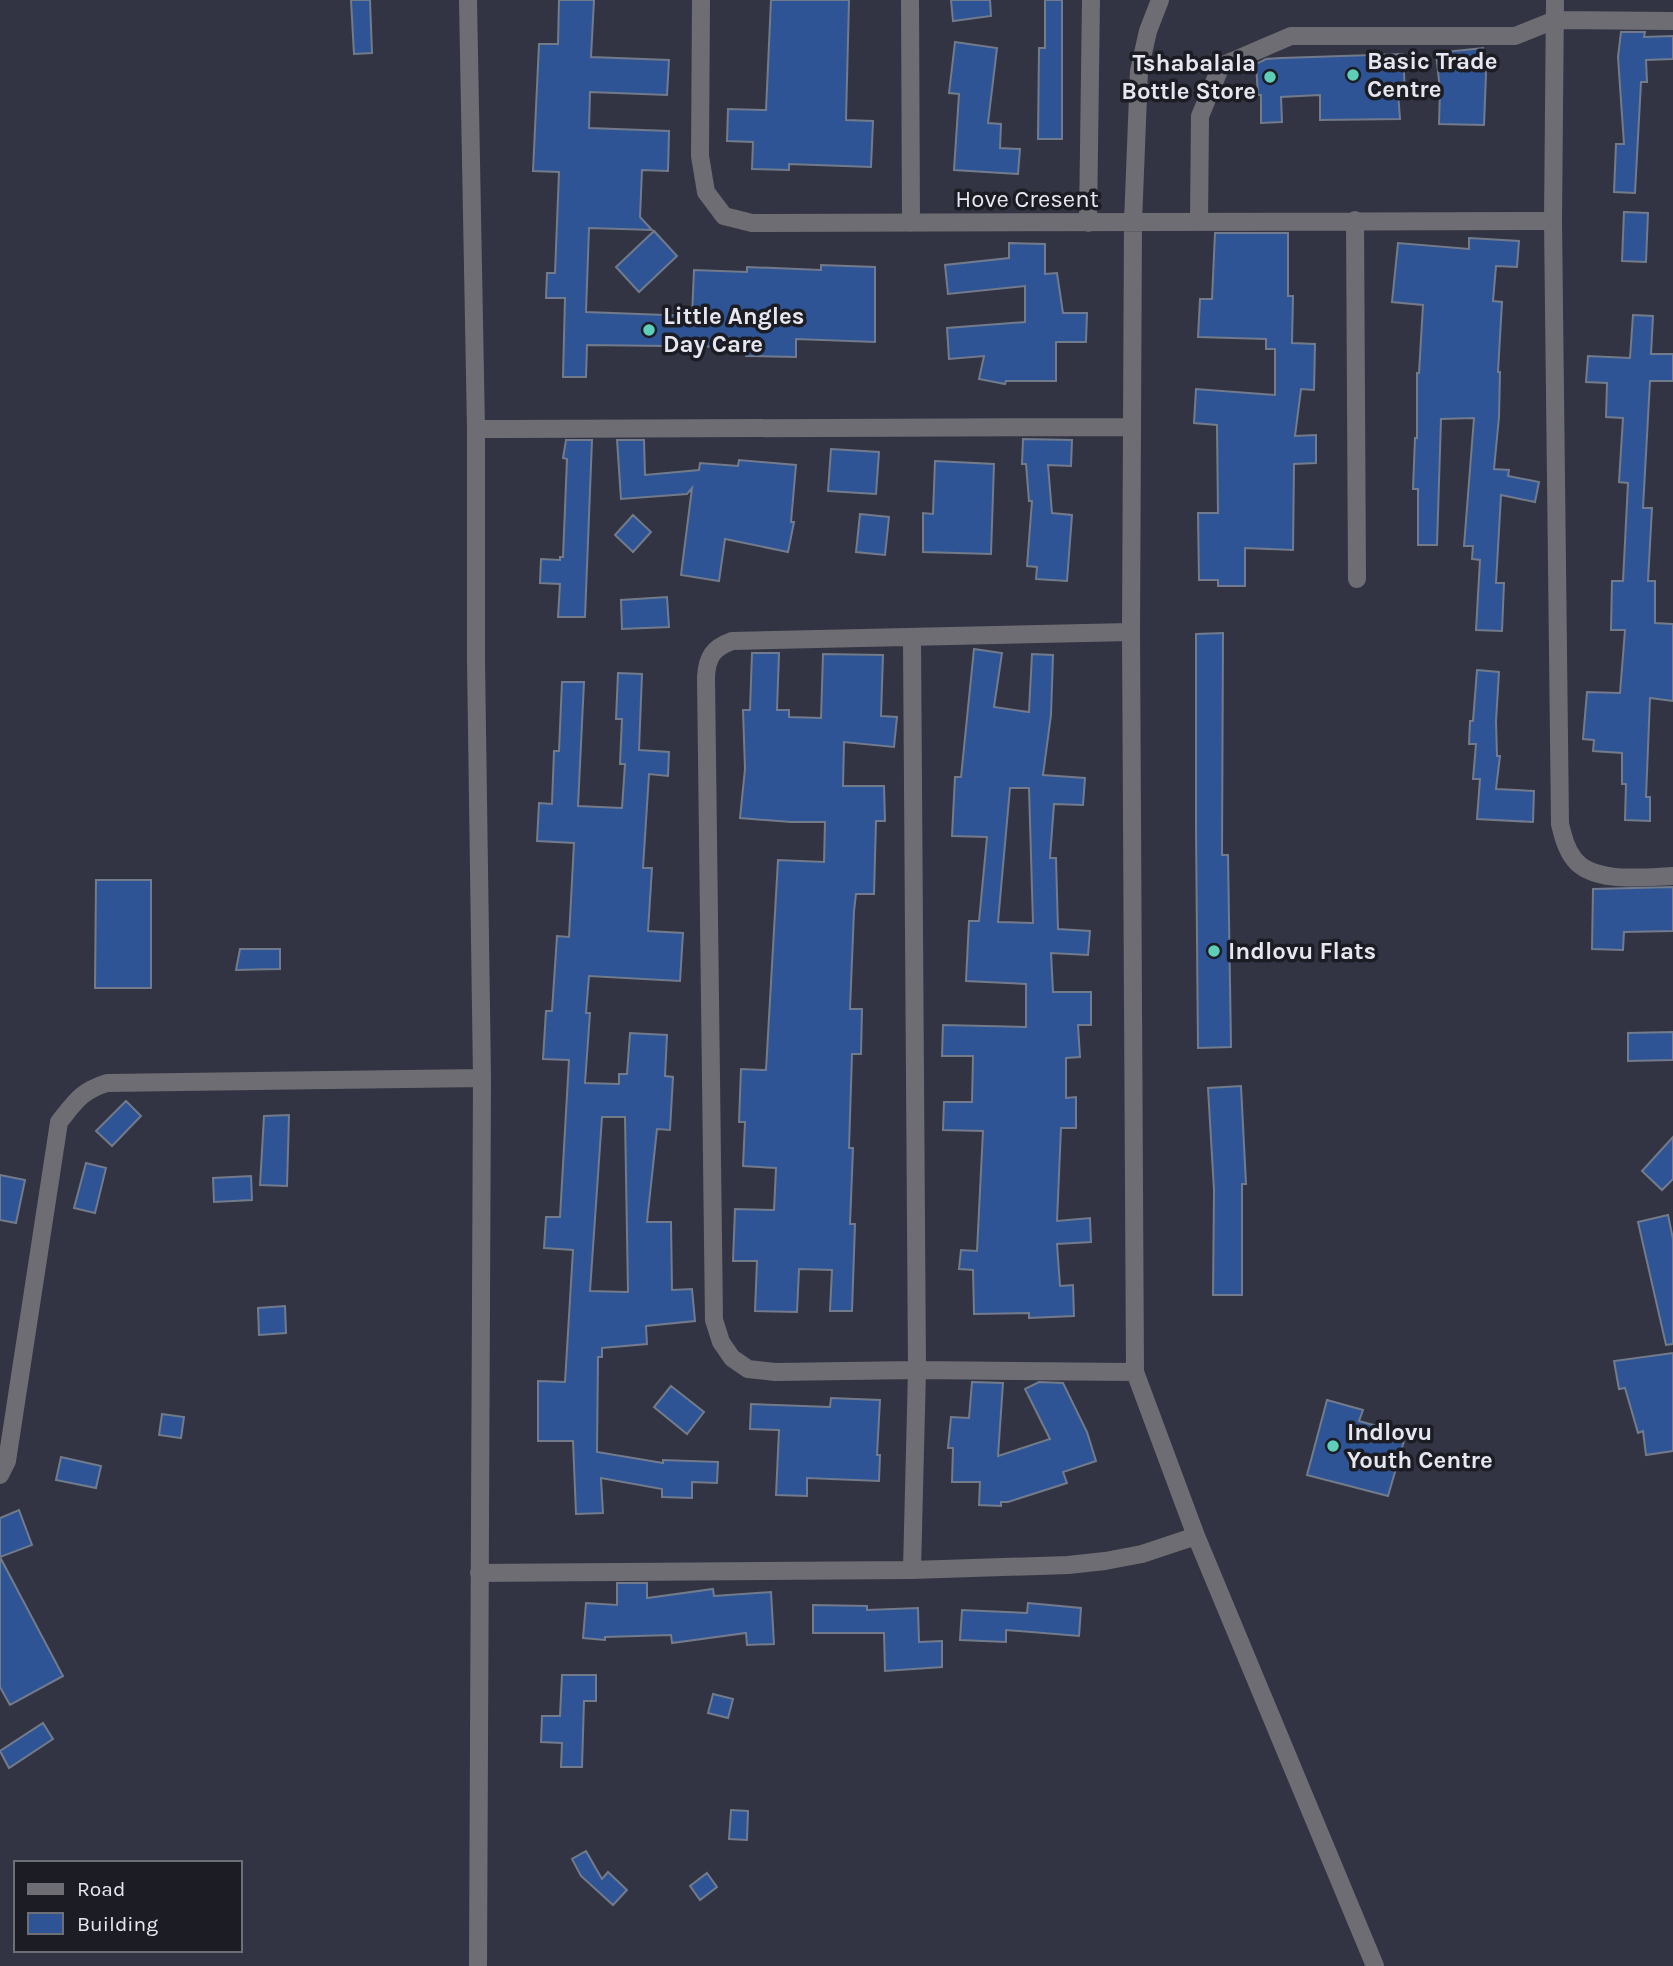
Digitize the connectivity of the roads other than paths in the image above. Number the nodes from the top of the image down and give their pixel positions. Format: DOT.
graph roads {
  1 [pos="468,0"];
  2 [pos="701,0"];
  3 [pos="910,0"];
  4 [pos="1091,0"];
  5 [pos="1160,0"];
  6 [pos="1555,0"];
  7 [pos="1555,20"];
  8 [pos="1673,21"];
  9 [pos="1355,220"];
  10 [pos="1199,221"];
  11 [pos="1553,221"];
  12 [pos="1133,222"];
  13 [pos="911,223"];
  14 [pos="1088,223"];
  15 [pos="1132,427"];
  16 [pos="476,429"];
  17 [pos="1357,579"];
  18 [pos="1131,632"];
  19 [pos="912,638"];
  20 [pos="1673,876"];
  21 [pos="482,1079"];
  22 [pos="917,1370"];
  23 [pos="1135,1372"];
  24 [pos="0,1475"];
  25 [pos="1196,1536"];
  26 [pos="912,1570"];
  27 [pos="480,1573"];
  28 [pos="478,1966"];
  29 [pos="1375,1966"];
  1 -- 16 [label="street"];
  2 -- 13 [label="street, Hove Cresent"];
  3 -- 13 [label="street"];
  4 -- 14 [label="street"];
  5 -- 12 [label="street"];
  6 -- 7 [label="street"];
  7 -- 8 [label="street"];
  7 -- 10 [label="street"];
  7 -- 11 [label="street"];
  9 -- 10 [label="street, Hove Cresent"];
  9 -- 11 [label="street, Hove Cresent"];
  9 -- 17 [label="street"];
  10 -- 12 [label="street, Hove Cresent"];
  11 -- 20 [label="street"];
  12 -- 14 [label="street, Hove Cresent"];
  12 -- 15 [label="street"];
  13 -- 14 [label="street, Hove Cresent"];
  15 -- 16 [label="street"];
  15 -- 18 [label="street"];
  16 -- 21 [label="street"];
  18 -- 19 [label="street"];
  18 -- 23 [label="street"];
  19 -- 22 [label="street"];
  19 -- 22 [label="street"];
  21 -- 24 [label="street"];
  21 -- 27 [label="street"];
  22 -- 23 [label="street"];
  22 -- 26 [label="street"];
  23 -- 25 [label="street"];
  25 -- 26 [label="street"];
  25 -- 29 [label="street"];
  26 -- 27 [label="street"];
  27 -- 28 [label="street"];
}
